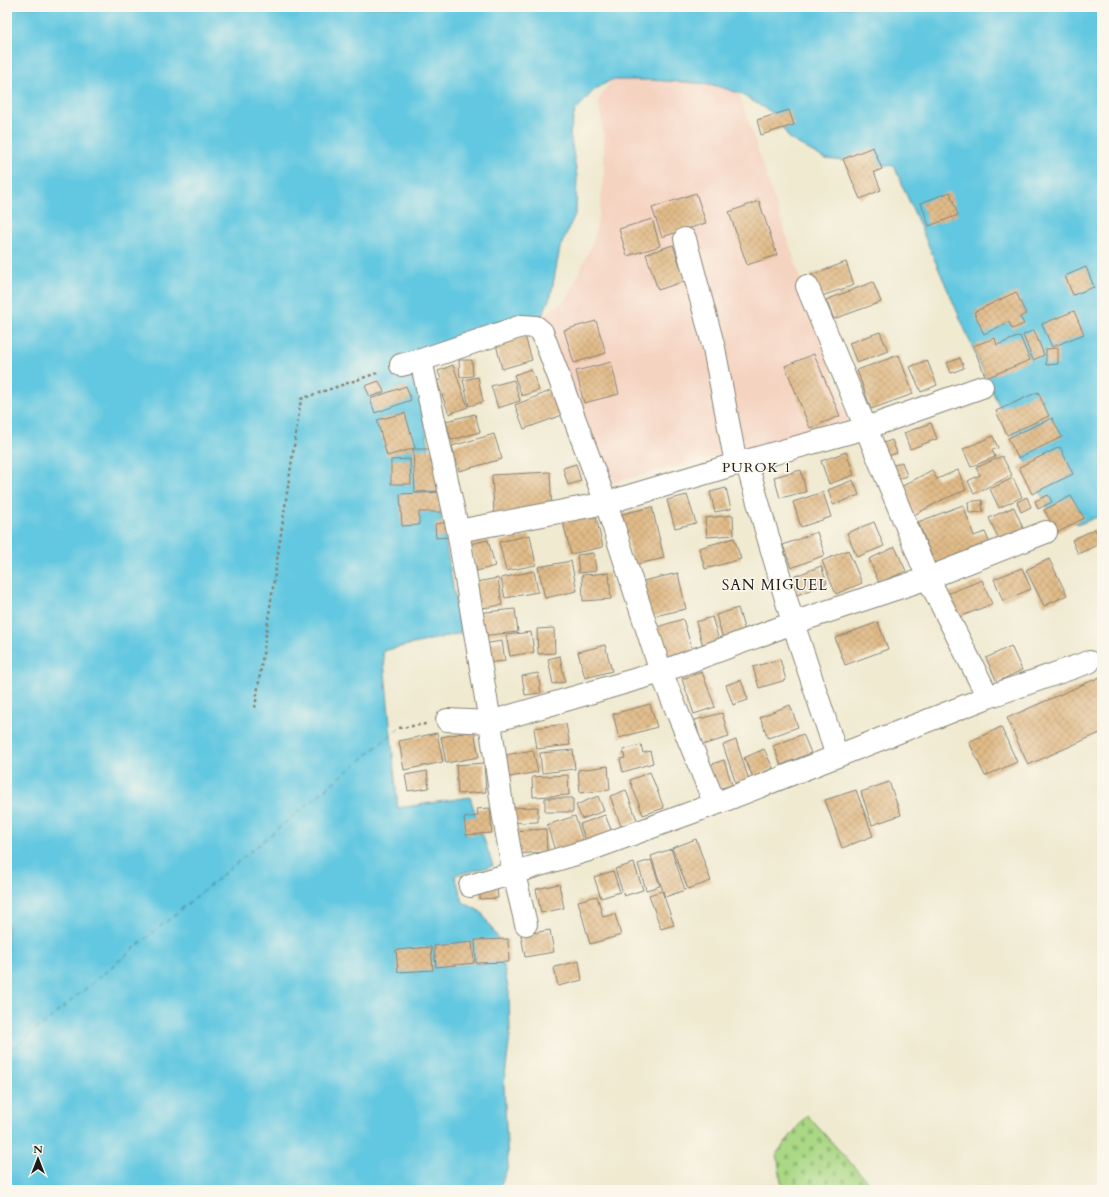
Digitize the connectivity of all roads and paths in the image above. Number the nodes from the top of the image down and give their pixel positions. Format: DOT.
graph roads {
  1 [pos="685,239"];
  2 [pos="807,286"];
  3 [pos="411,362"];
  4 [pos="982,387"];
  5 [pos="866,428"];
  6 [pos="741,463"];
  7 [pos="606,503"];
  8 [pos="458,531"];
  9 [pos="1046,532"];
  10 [pos="928,578"];
  11 [pos="794,623"];
  12 [pos="1089,662"];
  13 [pos="661,672"];
  14 [pos="988,697"];
  15 [pos="255,708"];
  16 [pos="447,720"];
  17 [pos="490,722"];
  18 [pos="837,756"];
  19 [pos="715,804"];
  20 [pos="514,874"];
  21 [pos="470,886"];
  22 [pos="526,924"];
  1 -- 6 [label="street"];
  2 -- 5 [label="street"];
  3 -- 7 [label="street"];
  3 -- 8 [label="street"];
  3 -- 15 [label="path"];
  4 -- 5 [label="street"];
  5 -- 6 [label="street"];
  5 -- 10 [label="street"];
  6 -- 7 [label="street"];
  6 -- 11 [label="street"];
  7 -- 8 [label="street"];
  7 -- 13 [label="street"];
  8 -- 17 [label="street"];
  9 -- 10 [label="street"];
  10 -- 11 [label="street"];
  10 -- 14 [label="street"];
  11 -- 13 [label="street"];
  11 -- 18 [label="street"];
  12 -- 14 [label="street"];
  13 -- 17 [label="street"];
  13 -- 19 [label="street"];
  14 -- 18 [label="street"];
  16 -- 17 [label="street"];
  17 -- 20 [label="street"];
  18 -- 19 [label="street"];
  19 -- 20 [label="street"];
  20 -- 21 [label="street"];
  20 -- 22 [label="street"];
}
